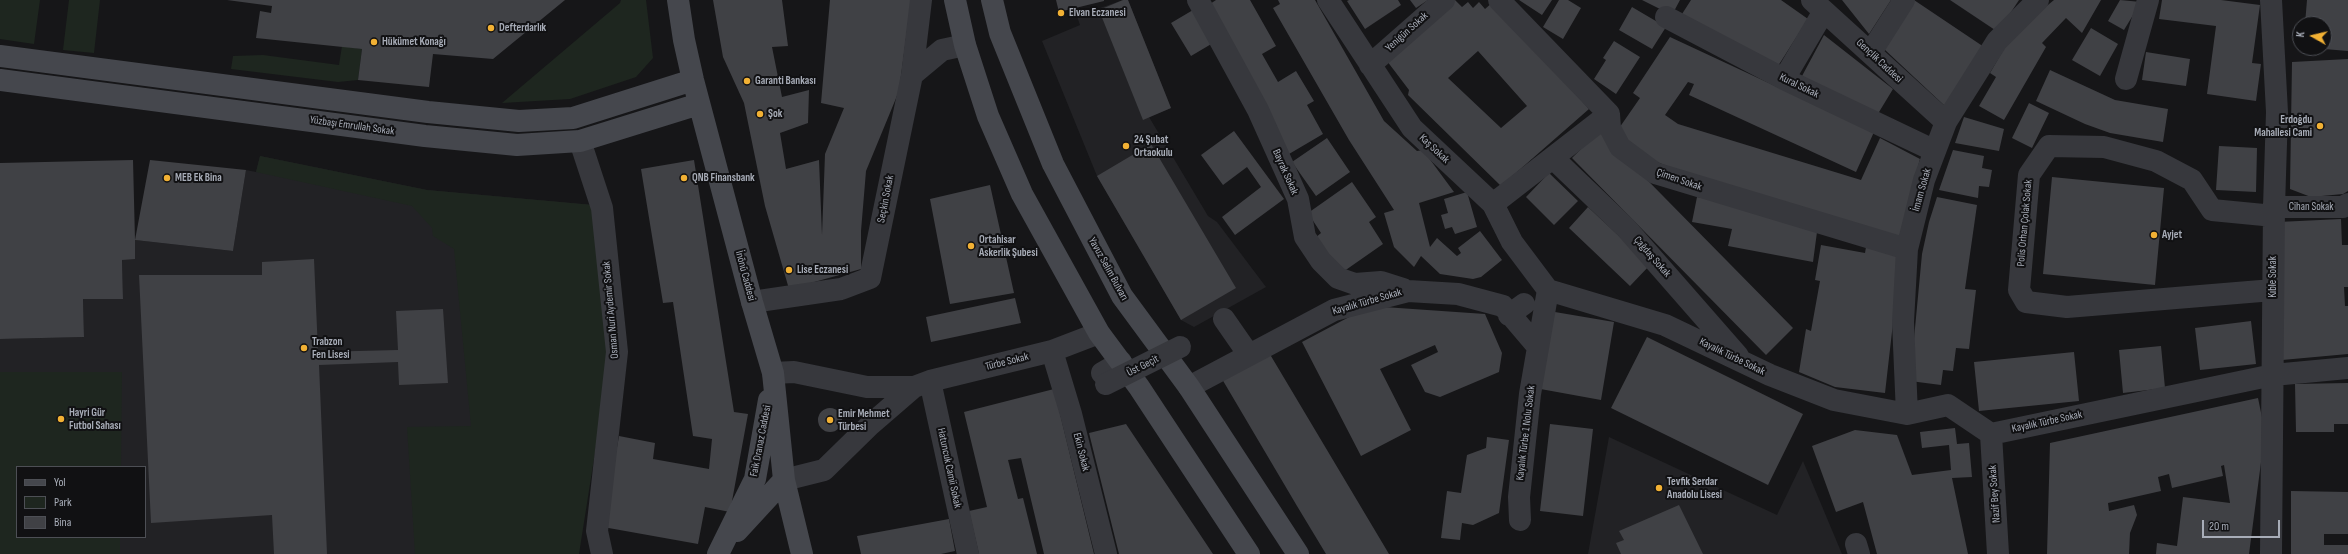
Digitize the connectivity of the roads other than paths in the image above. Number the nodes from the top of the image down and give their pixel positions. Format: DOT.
graph roads {
  1 [pos="678,0"];
  2 [pos="955,0"];
  3 [pos="992,0"];
  4 [pos="1198,0"];
  5 [pos="1328,0"];
  6 [pos="1444,0"];
  7 [pos="1499,0"];
  8 [pos="1904,0"];
  9 [pos="2038,0"];
  10 [pos="2148,0"];
  11 [pos="2271,0"];
  12 [pos="1818,6"];
  13 [pos="920,10"];
  14 [pos="1666,17"];
  15 [pos="965,45"];
  16 [pos="942,50"];
  17 [pos="1871,52"];
  18 [pos="0,56"];
  19 [pos="1370,65"];
  20 [pos="912,75"];
  21 [pos="1784,79"];
  22 [pos="2126,79"];
  23 [pos="0,80"];
  24 [pos="693,80"];
  25 [pos="700,104"];
  26 [pos="1609,114"];
  27 [pos="1946,122"];
  28 [pos="580,141"];
  29 [pos="1935,151"];
  30 [pos="1553,158"];
  31 [pos="1494,204"];
  32 [pos="2348,204"];
  33 [pos="2274,212"];
  34 [pos="1908,249"];
  35 [pos="1548,290"];
  36 [pos="2273,290"];
  37 [pos="1408,291"];
  38 [pos="752,302"];
  39 [pos="1521,306"];
  40 [pos="1224,319"];
  41 [pos="1099,333"];
  42 [pos="1538,346"];
  43 [pos="1180,347"];
  44 [pos="1052,351"];
  45 [pos="1249,355"];
  46 [pos="1121,362"];
  47 [pos="1744,363"];
  48 [pos="2348,368"];
  49 [pos="773,373"];
  50 [pos="2273,375"];
  51 [pos="922,384"];
  52 [pos="1189,387"];
  53 [pos="1907,414"];
  54 [pos="1991,434"];
  55 [pos="784,480"];
  56 [pos="1520,520"];
  57 [pos="719,552"];
  58 [pos="602,554"];
  59 [pos="802,554"];
  60 [pos="968,554"];
  61 [pos="1106,554"];
  62 [pos="1249,554"];
  63 [pos="1298,554"];
  64 [pos="1998,554"];
  65 [pos="2271,554"];
  1 -- 24 [label="street, İnönü Caddesi"];
  2 -- 15 [label="street"];
  3 -- 52 [label="street, Yavuz Selim Bulvarı"];
  4 -- 37 [label="street, Bayrak Sokak"];
  5 -- 19 [label="street, Kaş Sokak"];
  6 -- 19 [label="street, Yenigün Sokak"];
  7 -- 26 [label="street"];
  8 -- 17 [label="street"];
  9 -- 27 [label="street, İmam Sokak"];
  10 -- 22 [label="street"];
  11 -- 33 [label="street, Kıble Sokak"];
  12 -- 17 [label="street, Gençlik Caddesi"];
  12 -- 21 [label="street"];
  13 -- 16 [label="street"];
  13 -- 20 [label="street, Seçkin Sokak"];
  14 -- 21 [label="street, Kural Sokak"];
  15 -- 16 [label="street"];
  15 -- 41 [label="street"];
  16 -- 20 [label="street"];
  17 -- 27 [label="street, Gençlik Caddesi"];
  18 -- 24 [label="street, Yüzbaşı Emrullah Sokak"];
  19 -- 31 [label="street, Kaş Sokak"];
  20 -- 38 [label="street, Seçkin Sokak"];
  21 -- 29 [label="street, Kural Sokak"];
  23 -- 28 [label="street, Yüzbaşı Emrullah Sokak"];
  24 -- 25 [label="street, İnönü Caddesi"];
  25 -- 28 [label="street, Yüzbaşı Emrullah Sokak"];
  25 -- 38 [label="street, İnönü Caddesi"];
  26 -- 30 [label="street"];
  26 -- 34 [label="street, Çimen Sokak"];
  27 -- 29 [label="street, İmam Sokak"];
  28 -- 58 [label="street, Osman Nuri Aydemir Sokak"];
  29 -- 34 [label="street, İmam Sokak"];
  30 -- 31 [label="street"];
  30 -- 47 [label="street, Çağdaş Sokak"];
  31 -- 35 [label="street, Kaş Sokak"];
  32 -- 33 [label="street, Cihan Sokak"];
  33 -- 36 [label="street, Kıble Sokak"];
  33 -- 36 [label="street, Polis Orhan Çolak Sokak"];
  34 -- 53 [label="street, İmam Sokak"];
  35 -- 39 [label="street"];
  35 -- 42 [label="street"];
  35 -- 47 [label="street, Kayalık Türbe Sokak"];
  36 -- 50 [label="street, Kıble Sokak"];
  37 -- 39 [label="street, Kayalık Türbe Sokak"];
  37 -- 45 [label="street, Kayalık Türbe Sokak"];
  38 -- 49 [label="street, İnönü Caddesi"];
  39 -- 42 [label="street, Kayalık Türbe Sokak"];
  40 -- 45 [label="street"];
  41 -- 44 [label="street, Türbe Sokak"];
  41 -- 46 [label="street"];
  42 -- 56 [label="street, Kayalık Türbe 1 Nolu Sokak"];
  43 -- 46 [label="street, Üst Geçit, bridge"];
  44 -- 51 [label="street, Türbe Sokak"];
  44 -- 61 [label="street, Ekin Sokak"];
  45 -- 52 [label="street, Kayalık Türbe Sokak"];
  46 -- 62 [label="street"];
  47 -- 53 [label="street, Kayalık Türbe Sokak"];
  48 -- 50 [label="street, Kayalık Türbe Sokak"];
  49 -- 51 [label="street, Türbe Sokak"];
  49 -- 55 [label="street, İnönü Caddesi"];
  49 -- 57 [label="street, Faik Dranaz Caddesi"];
  50 -- 54 [label="street, Kayalık Türbe Sokak"];
  50 -- 65 [label="street, Kıble Sokak"];
  51 -- 55 [label="street, Türbe Sokak"];
  51 -- 60 [label="street, Hatuncuk Camii Sokak"];
  52 -- 63 [label="street, Yavuz Selim Bulvarı"];
  53 -- 54 [label="street, Kayalık Türbe Sokak"];
  54 -- 64 [label="street, Nazif Bey Sokak"];
  55 -- 57 [label="street, Faik Dranaz Caddesi"];
  55 -- 59 [label="street, İnönü Caddesi"];
}
